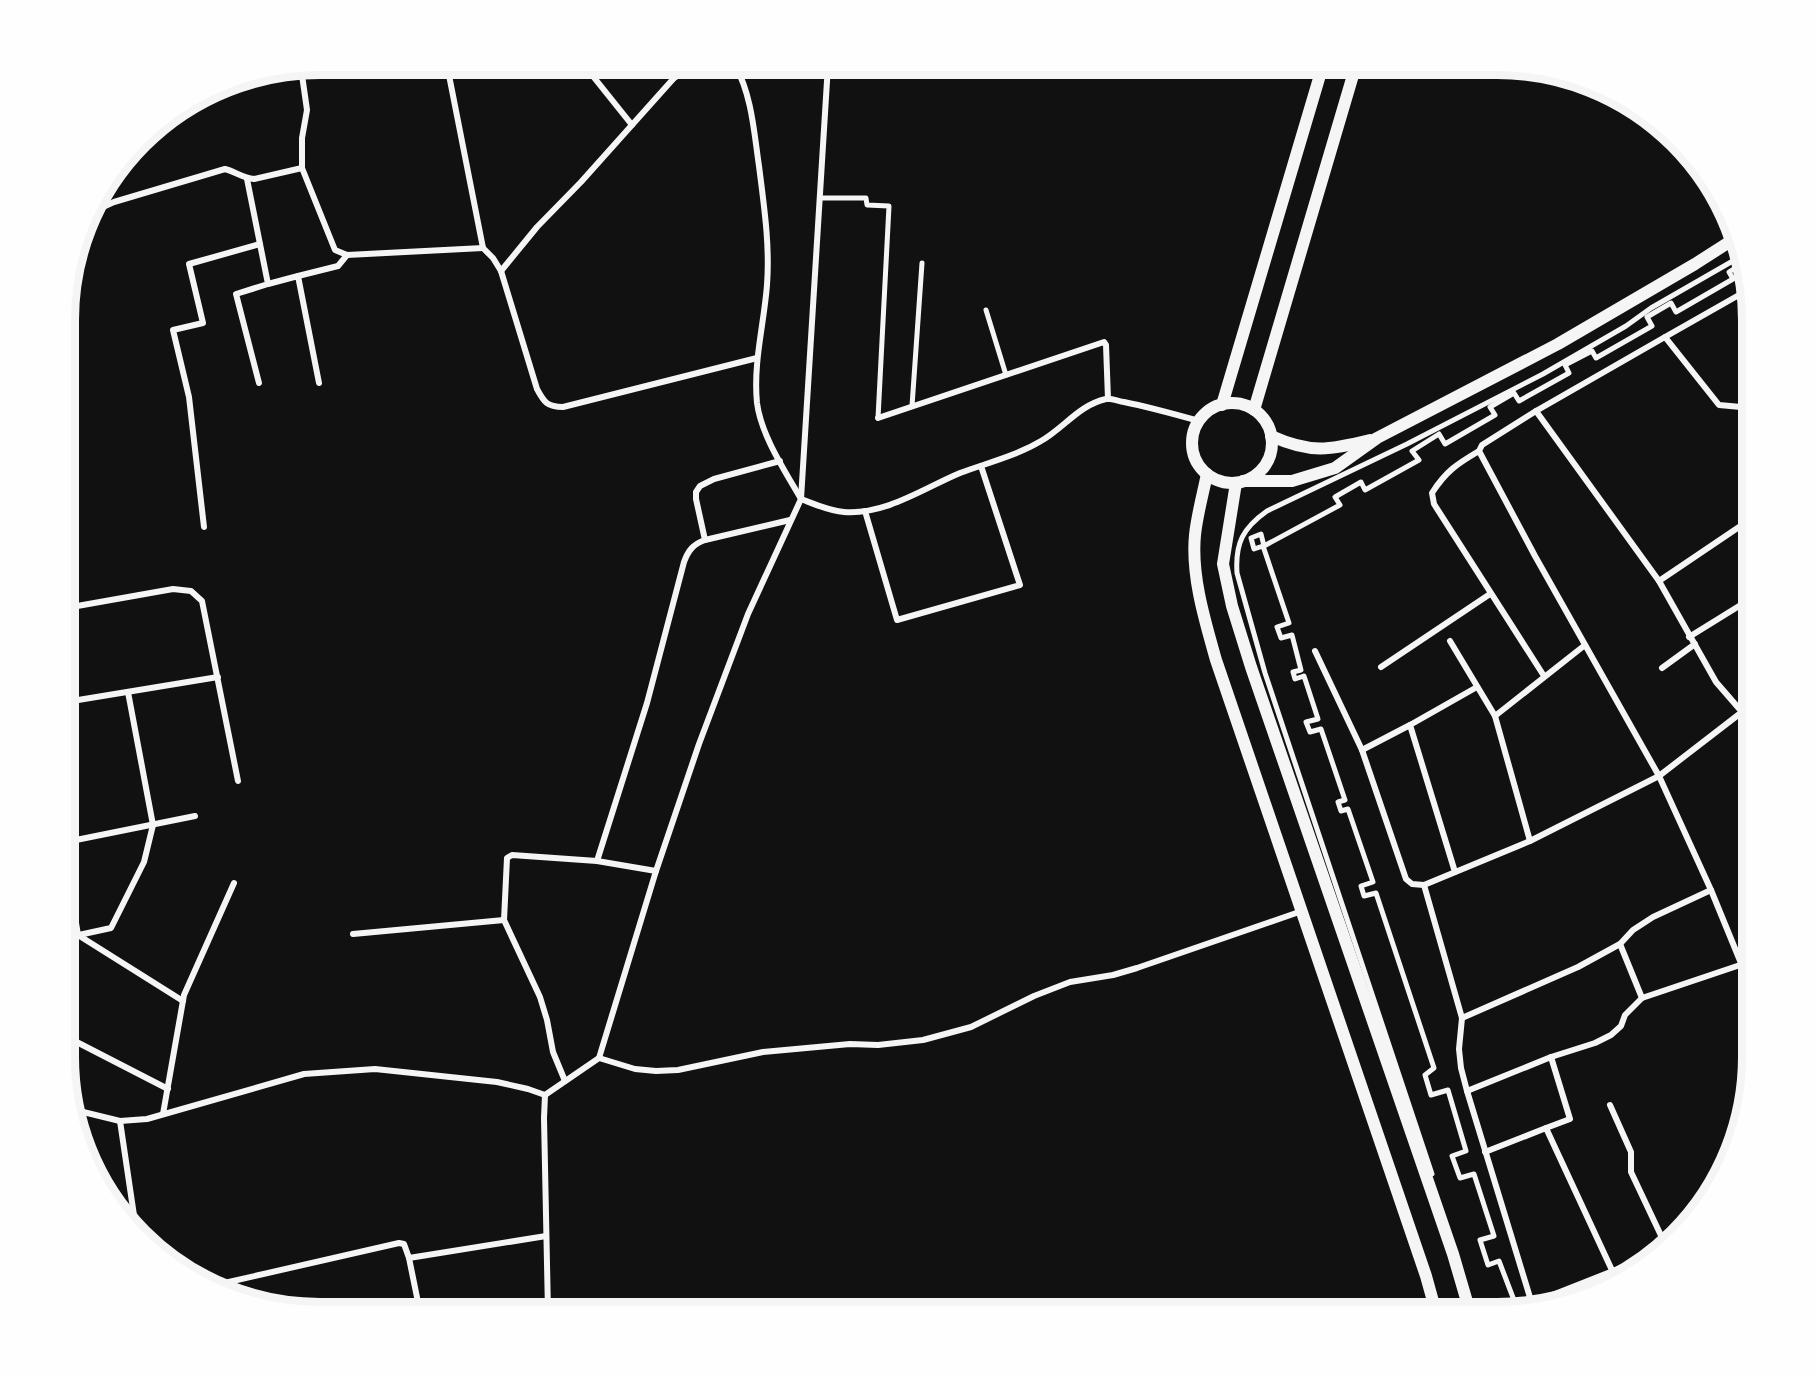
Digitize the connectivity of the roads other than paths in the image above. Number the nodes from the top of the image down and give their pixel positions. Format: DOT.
graph roads {
  1 [pos="449,75"];
  2 [pos="592,75"];
  3 [pos="673,75"];
  4 [pos="679,75"];
  5 [pos="741,75"];
  6 [pos="827,75"];
  7 [pos="1320,75"];
  8 [pos="1353,75"];
  9 [pos="302,76"];
  10 [pos="674,78"];
  11 [pos="632,125"];
  12 [pos="302,168"];
  13 [pos="247,179"];
  14 [pos="820,198"];
  15 [pos="103,207"];
  16 [pos="1729,242"];
  17 [pos="260,244"];
  18 [pos="483,249"];
  19 [pos="347,255"];
  20 [pos="1735,260"];
  21 [pos="922,263"];
  22 [pos="1736,268"];
  23 [pos="501,271"];
  24 [pos="297,276"];
  25 [pos="268,284"];
  26 [pos="1740,294"];
  27 [pos="986,310"];
  28 [pos="1665,337"];
  29 [pos="757,358"];
  30 [pos="1006,375"];
  31 [pos="259,383"];
  32 [pos="319,383"];
  33 [pos="1108,399"];
  34 [pos="1221,405"];
  35 [pos="912,406"];
  36 [pos="1742,407"];
  37 [pos="1254,410"];
  38 [pos="1536,411"];
  39 [pos="878,418"];
  40 [pos="1199,421"];
  41 [pos="1271,436"];
  42 [pos="1377,438"];
  43 [pos="1479,451"];
  44 [pos="780,461"];
  45 [pos="981,466"];
  46 [pos="1207,474"];
  47 [pos="1240,482"];
  48 [pos="801,499"];
  49 [pos="865,511"];
  50 [pos="790,520"];
  51 [pos="204,527"];
  52 [pos="1739,527"];
  53 [pos="705,540"];
  54 [pos="1659,581"];
  55 [pos="1490,594"];
  56 [pos="1742,604"];
  57 [pos="75,606"];
  58 [pos="1689,637"];
  59 [pos="1450,641"];
  60 [pos="1695,644"];
  61 [pos="1585,645"];
  62 [pos="1315,651"];
  63 [pos="1381,667"];
  64 [pos="1662,668"];
  65 [pos="1544,676"];
  66 [pos="218,677"];
  67 [pos="1477,687"];
  68 [pos="128,692"];
  69 [pos="75,701"];
  70 [pos="1742,712"];
  71 [pos="1495,716"];
  72 [pos="1410,725"];
  73 [pos="1362,750"];
  74 [pos="1659,776"];
  75 [pos="238,781"];
  76 [pos="195,816"];
  77 [pos="153,825"];
  78 [pos="75,840"];
  79 [pos="1530,841"];
  80 [pos="597,861"];
  81 [pos="657,871"];
  82 [pos="1455,872"];
  83 [pos="234,884"];
  84 [pos="1424,885"];
  85 [pos="1711,890"];
  86 [pos="1302,911"];
  87 [pos="75,917"];
  88 [pos="504,920"];
  89 [pos="353,934"];
  90 [pos="78,935"];
  91 [pos="75,936"];
  92 [pos="1620,944"];
  93 [pos="1742,965"];
  94 [pos="1642,998"];
  95 [pos="183,1001"];
  96 [pos="1462,1018"];
  97 [pos="75,1041"];
  98 [pos="1551,1057"];
  99 [pos="599,1058"];
  100 [pos="565,1081"];
  101 [pos="168,1089"];
  102 [pos="1467,1092"];
  103 [pos="545,1095"];
  104 [pos="1610,1105"];
  105 [pos="81,1112"];
  106 [pos="163,1114"];
  107 [pos="120,1121"];
  108 [pos="1546,1128"];
  109 [pos="1485,1152"];
  110 [pos="134,1216"];
  111 [pos="546,1236"];
  112 [pos="1662,1237"];
  113 [pos="408,1258"];
  114 [pos="1623,1267"];
  115 [pos="1612,1271"];
  116 [pos="225,1283"];
  117 [pos="1553,1295"];
  118 [pos="417,1300"];
  119 [pos="1531,1300"];
  120 [pos="1514,1301"];
  121 [pos="410,1302"];
  122 [pos="548,1302"];
  123 [pos="1433,1302"];
  124 [pos="1467,1302"];
  125 [pos="1472,1302"];
  1 -- 18 [label="street"];
  2 -- 11 [label="street"];
  3 -- 10 [label="street"];
  4 -- 10 [label="street"];
  5 -- 29 [label="street"];
  6 -- 14 [label="street"];
  7 -- 34 [label="main road"];
  8 -- 37 [label="main road"];
  9 -- 12 [label="street"];
  10 -- 11 [label="street"];
  11 -- 23 [label="street"];
  12 -- 13 [label="street"];
  12 -- 19 [label="street"];
  13 -- 15 [label="street"];
  13 -- 17 [label="street"];
  14 -- 39 [label="street"];
  14 -- 48 [label="street"];
  16 -- 42 [label="main road"];
  17 -- 25 [label="street"];
  17 -- 51 [label="street"];
  18 -- 19 [label="street"];
  18 -- 23 [label="street"];
  19 -- 24 [label="street"];
  20 -- 125 [label="street"];
  21 -- 35 [label="street"];
  22 -- 120 [label="street"];
  23 -- 29 [label="street"];
  24 -- 25 [label="street"];
  24 -- 32 [label="street"];
  25 -- 31 [label="street"];
  26 -- 28 [label="street"];
  27 -- 30 [label="street"];
  28 -- 36 [label="street"];
  28 -- 38 [label="street"];
  29 -- 44 [label="street"];
  30 -- 33 [label="street"];
  30 -- 35 [label="street"];
  33 -- 40 [label="street"];
  33 -- 45 [label="street"];
  34 -- 37 [label="main road"];
  34 -- 40 [label="main road"];
  35 -- 39 [label="street"];
  37 -- 41 [label="main road"];
  38 -- 43 [label="street"];
  38 -- 54 [label="street"];
  40 -- 46 [label="main road"];
  41 -- 42 [label="main road"];
  41 -- 47 [label="main road"];
  42 -- 47 [label="main road"];
  43 -- 55 [label="street"];
  43 -- 61 [label="street"];
  44 -- 48 [label="street"];
  44 -- 53 [label="street"];
  45 -- 49 [label="street"];
  45 -- 49 [label="street"];
  46 -- 47 [label="main road"];
  46 -- 86 [label="main road"];
  47 -- 124 [label="main road"];
  48 -- 49 [label="street"];
  48 -- 50 [label="street"];
  50 -- 53 [label="street"];
  50 -- 81 [label="street"];
  52 -- 54 [label="street"];
  53 -- 80 [label="street"];
  54 -- 58 [label="street"];
  55 -- 63 [label="street"];
  55 -- 65 [label="street"];
  56 -- 58 [label="street"];
  57 -- 66 [label="street"];
  58 -- 60 [label="street"];
  59 -- 67 [label="street"];
  60 -- 64 [label="street"];
  60 -- 70 [label="street"];
  61 -- 65 [label="street"];
  61 -- 74 [label="street"];
  62 -- 73 [label="street"];
  65 -- 71 [label="street"];
  66 -- 68 [label="street"];
  66 -- 75 [label="street"];
  67 -- 71 [label="street"];
  67 -- 72 [label="street"];
  68 -- 69 [label="street"];
  68 -- 77 [label="street"];
  70 -- 74 [label="street"];
  71 -- 79 [label="street"];
  72 -- 73 [label="street"];
  72 -- 82 [label="street"];
  73 -- 84 [label="street"];
  74 -- 79 [label="street"];
  74 -- 85 [label="street"];
  76 -- 77 [label="street"];
  77 -- 78 [label="street"];
  77 -- 90 [label="street"];
  79 -- 82 [label="street"];
  80 -- 81 [label="street"];
  80 -- 88 [label="street"];
  81 -- 99 [label="street"];
  82 -- 84 [label="street"];
  83 -- 95 [label="street"];
  84 -- 96 [label="street"];
  85 -- 92 [label="street"];
  85 -- 93 [label="street"];
  86 -- 99 [label="street"];
  86 -- 123 [label="main road"];
  87 -- 90 [label="street"];
  88 -- 89 [label="street"];
  88 -- 100 [label="street"];
  90 -- 91 [label="street"];
  90 -- 95 [label="street"];
  92 -- 94 [label="street"];
  92 -- 96 [label="street"];
  93 -- 94 [label="street"];
  94 -- 98 [label="street"];
  95 -- 101 [label="street"];
  96 -- 102 [label="street"];
  97 -- 101 [label="street"];
  98 -- 102 [label="street"];
  98 -- 108 [label="street"];
  99 -- 100 [label="street"];
  100 -- 103 [label="street"];
  101 -- 106 [label="street"];
  102 -- 109 [label="street"];
  103 -- 106 [label="street"];
  103 -- 111 [label="street"];
  104 -- 112 [label="street"];
  105 -- 107 [label="street"];
  106 -- 107 [label="street"];
  107 -- 110 [label="street"];
  108 -- 109 [label="street"];
  108 -- 115 [label="street"];
  109 -- 119 [label="street"];
  111 -- 113 [label="street"];
  111 -- 122 [label="street"];
  113 -- 116 [label="street"];
  113 -- 118 [label="street"];
  114 -- 115 [label="street"];
  115 -- 117 [label="street"];
  118 -- 121 [label="street"];
}
